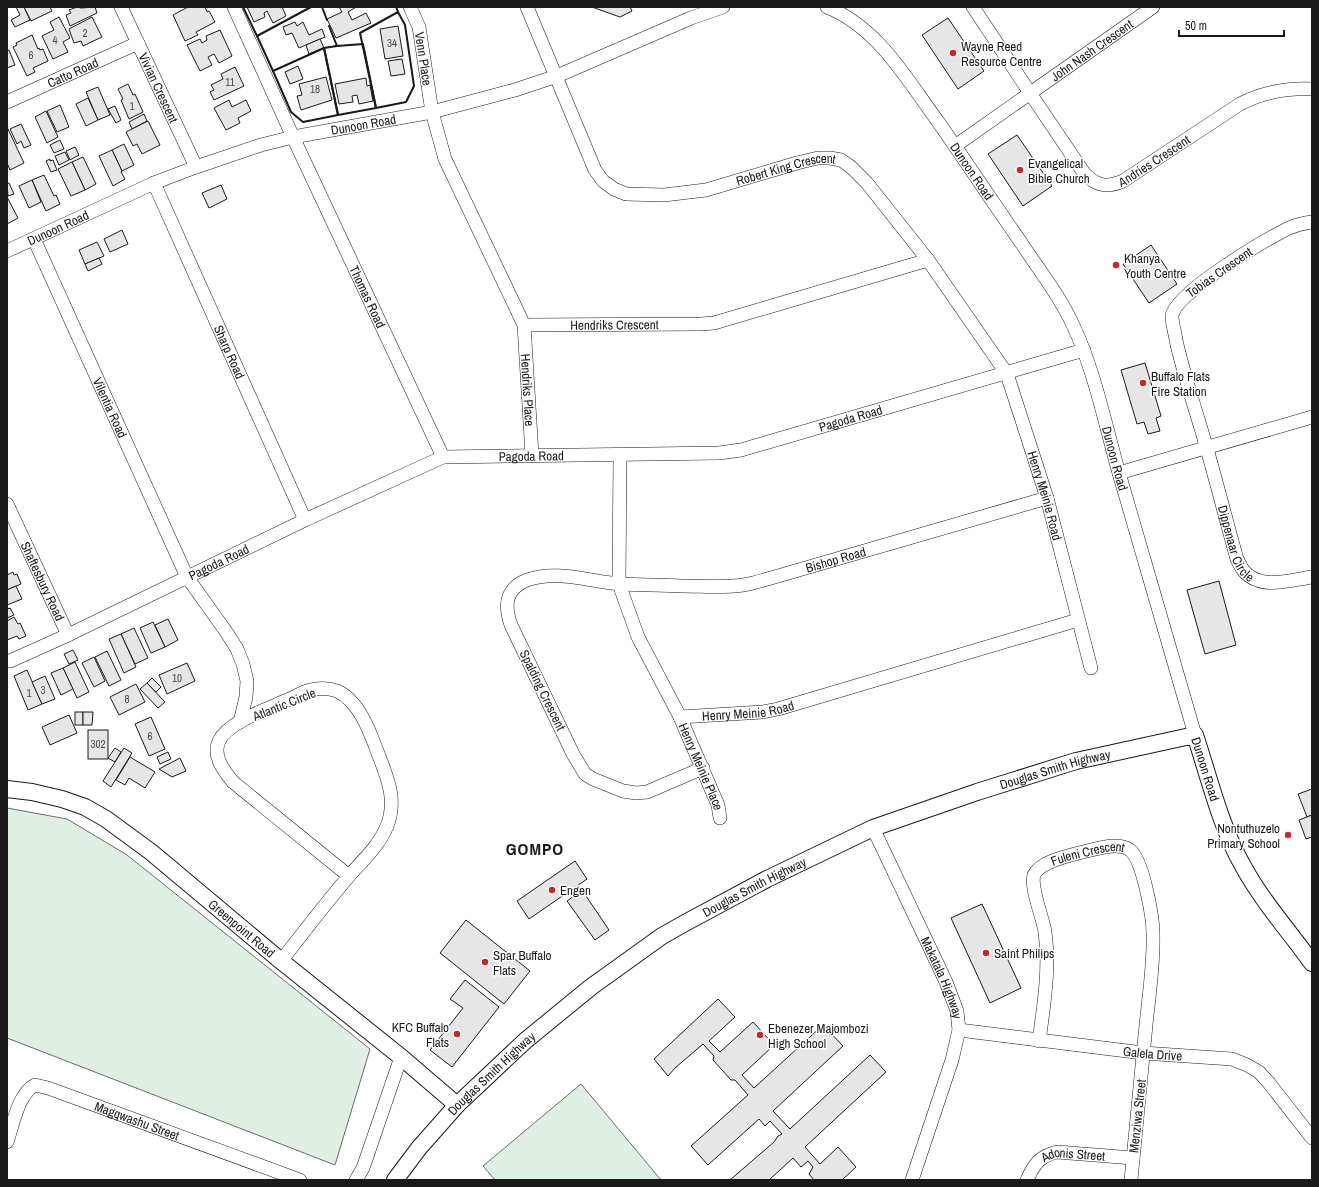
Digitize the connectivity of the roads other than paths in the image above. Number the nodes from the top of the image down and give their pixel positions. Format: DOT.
graph roads {
  1 [pos="121,7"];
  2 [pos="234,7"];
  3 [pos="410,7"];
  4 [pos="527,7"];
  5 [pos="723,7"];
  6 [pos="827,7"];
  7 [pos="973,7"];
  8 [pos="1153,7"];
  9 [pos="138,43"];
  10 [pos="557,76"];
  11 [pos="1312,90"];
  12 [pos="1030,93"];
  13 [pos="7,102"];
  14 [pos="432,112"];
  15 [pos="293,137"];
  16 [pos="955,146"];
  17 [pos="196,167"];
  18 [pos="154,183"];
  19 [pos="1312,222"];
  20 [pos="34,239"];
  21 [pos="7,251"];
  22 [pos="928,260"];
  23 [pos="524,325"];
  24 [pos="1084,350"];
  25 [pos="1007,374"];
  26 [pos="1312,417"];
  27 [pos="1207,448"];
  28 [pos="532,455"];
  29 [pos="620,455"];
  30 [pos="443,457"];
  31 [pos="1119,474"];
  32 [pos="1046,498"];
  33 [pos="7,504"];
  34 [pos="305,520"];
  35 [pos="187,577"];
  36 [pos="1312,577"];
  37 [pos="619,584"];
  38 [pos="1078,620"];
  39 [pos="68,635"];
  40 [pos="10,662"];
  41 [pos="1091,668"];
  42 [pos="680,717"];
  43 [pos="240,722"];
  44 [pos="1195,735"];
  45 [pos="703,768"];
  46 [pos="7,789"];
  47 [pos="720,818"];
  48 [pos="873,828"];
  49 [pos="349,876"];
  50 [pos="281,961"];
  51 [pos="1312,963"];
  52 [pos="959,1030"];
  53 [pos="1039,1041"];
  54 [pos="1143,1053"];
  55 [pos="401,1057"];
  56 [pos="457,1105"];
  57 [pos="1312,1138"];
  58 [pos="7,1142"];
  59 [pos="1133,1158"];
  60 [pos="300,1180"];
  61 [pos="356,1180"];
  62 [pos="395,1180"];
  63 [pos="912,1180"];
  64 [pos="1027,1180"];
  65 [pos="1131,1180"];
  1 -- 9 [label="street, Vivian Crescent"];
  2 -- 15 [label="street"];
  3 -- 14 [label="street, Venn Place"];
  4 -- 10 [label="street, Robert King Crescent"];
  5 -- 10 [label="street, Dunoon Road"];
  6 -- 16 [label="street, Dunoon Road"];
  7 -- 12 [label="street"];
  8 -- 12 [label="street, John Nash Crescent"];
  9 -- 13 [label="street, Catto Road"];
  9 -- 17 [label="street, Vivian Crescent"];
  10 -- 14 [label="street, Dunoon Road"];
  10 -- 22 [label="street, Robert King Crescent"];
  11 -- 12 [label="street, Andries Crescent"];
  12 -- 16 [label="street, John Nash Crescent"];
  14 -- 15 [label="street, Dunoon Road"];
  14 -- 23 [label="street"];
  15 -- 17 [label="street, Dunoon Road"];
  15 -- 30 [label="street, Thomas Road"];
  16 -- 24 [label="street, Dunoon Road"];
  17 -- 18 [label="street, Dunoon Road"];
  18 -- 20 [label="street, Dunoon Road"];
  18 -- 34 [label="street, Sharp Road"];
  19 -- 27 [label="street, Tobias Crescent"];
  20 -- 21 [label="street, Dunoon Road"];
  20 -- 35 [label="street, Vilentia Road"];
  22 -- 23 [label="street, Hendriks Crescent"];
  22 -- 25 [label="street, Robert King Crescent"];
  23 -- 28 [label="street, Hendriks Place"];
  24 -- 25 [label="street, Pagoda Road"];
  24 -- 31 [label="street, Dunoon Road"];
  25 -- 29 [label="street, Pagoda Road"];
  25 -- 32 [label="street, Henry Meinie Road"];
  26 -- 27 [label="street"];
  27 -- 31 [label="street"];
  27 -- 36 [label="street, Dippenaar Circle"];
  28 -- 29 [label="street, Pagoda Road"];
  28 -- 30 [label="street, Pagoda Road"];
  29 -- 37 [label="street"];
  30 -- 34 [label="street, Pagoda Road"];
  31 -- 44 [label="street, Dunoon Road"];
  32 -- 37 [label="street, Bishop Road"];
  32 -- 38 [label="street, Henry Meinie Road"];
  33 -- 39 [label="street, Shaftesbury Road"];
  34 -- 35 [label="street, Pagoda Road"];
  35 -- 39 [label="street, Pagoda Road"];
  35 -- 43 [label="street, Vilentia Road"];
  37 -- 42 [label="street"];
  37 -- 45 [label="street, Spalding Crescent"];
  38 -- 41 [label="street, Henry Meinie Road"];
  38 -- 42 [label="street, Henry Meinie Road"];
  39 -- 40 [label="street, Pagoda Road"];
  42 -- 45 [label="street, Henry Meinie Place"];
  43 -- 49 [label="street, Atlantic Circle"];
  43 -- 49 [label="street, Atlantic Circle"];
  44 -- 48 [label="street, Douglas Smith Highway"];
  44 -- 51 [label="street, Dunoon Road"];
  45 -- 47 [label="street, Henry Meinie Place"];
  46 -- 50 [label="street, Greenpoint Road"];
  48 -- 52 [label="street, Makatala Highway"];
  48 -- 56 [label="street, Douglas Smith Highway"];
  49 -- 50 [label="street, Atlantic Circle"];
  50 -- 55 [label="street, Greenpoint Road"];
  52 -- 53 [label="street, Galela Drive"];
  52 -- 63 [label="street, Makatala Highway"];
  53 -- 54 [label="street, Galela Drive"];
  53 -- 54 [label="street, Fuleni Crescent"];
  54 -- 57 [label="street, Galela Drive"];
  54 -- 59 [label="street, Menziwa Street"];
  55 -- 56 [label="street, Greenpoint Road"];
  55 -- 61 [label="street"];
  56 -- 62 [label="street, Douglas Smith Highway"];
  58 -- 60 [label="street, Magqwashu Street"];
  59 -- 64 [label="street, Adonis Street"];
  59 -- 65 [label="street, Menziwa Street"];
}
